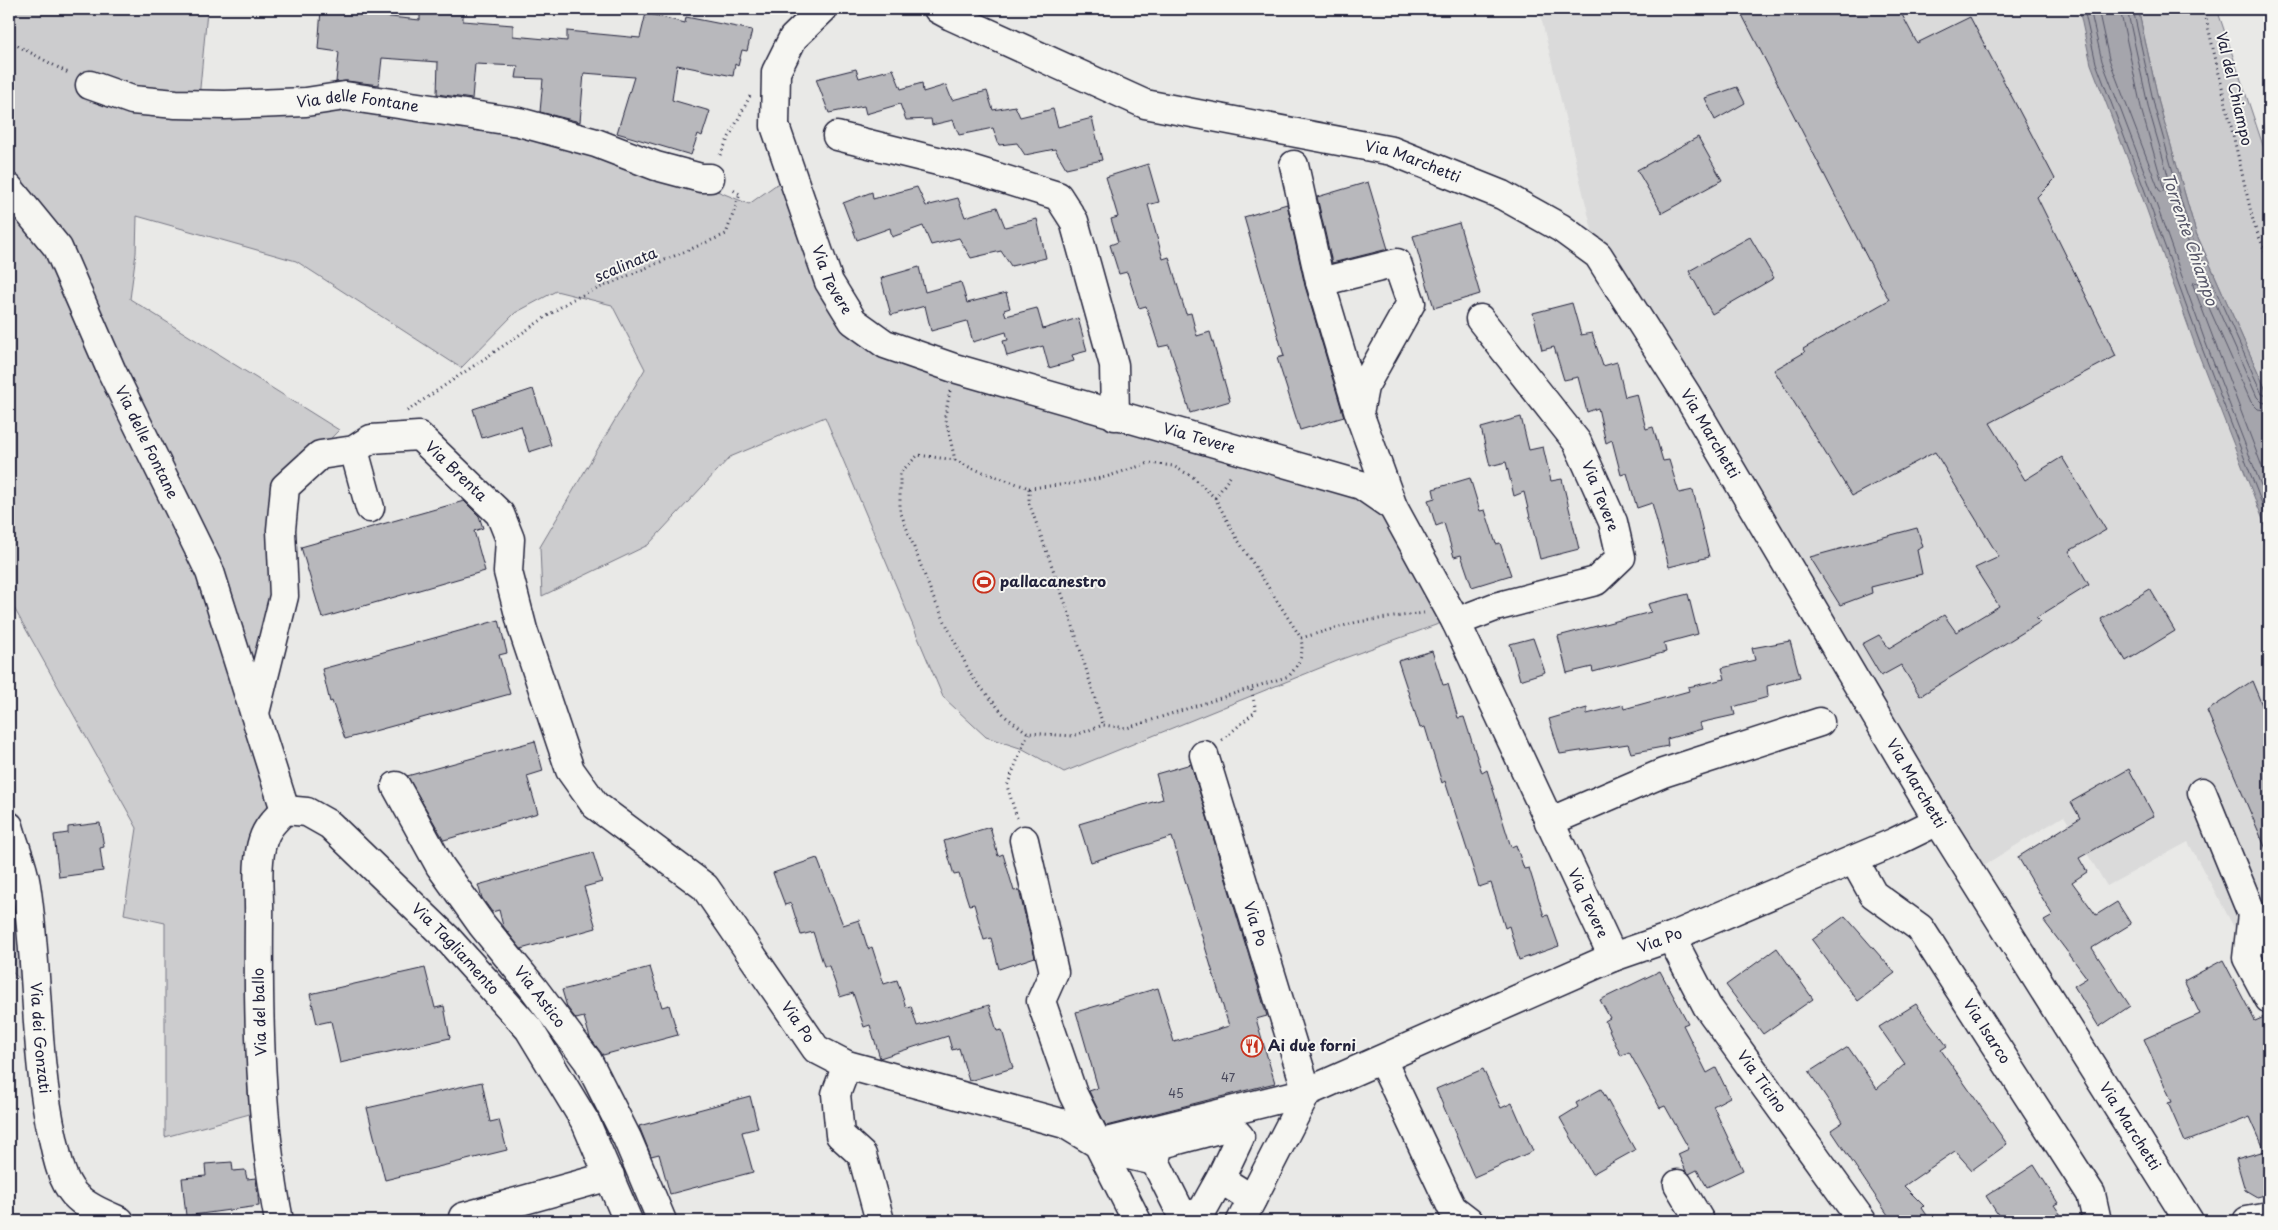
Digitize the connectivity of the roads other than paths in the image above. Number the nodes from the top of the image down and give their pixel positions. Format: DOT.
graph roads {
  1 [pos="823,9"];
  2 [pos="938,9"];
  3 [pos="90,85"];
  4 [pos="836,136"];
  5 [pos="1294,165"];
  6 [pos="710,178"];
  7 [pos="9,188"];
  8 [pos="1320,282"];
  9 [pos="1480,319"];
  10 [pos="1359,413"];
  11 [pos="1115,416"];
  12 [pos="354,450"];
  13 [pos="1393,506"];
  14 [pos="370,508"];
  15 [pos="1451,614"];
  16 [pos="255,713"];
  17 [pos="1820,722"];
  18 [pos="1204,755"];
  19 [pos="396,786"];
  20 [pos="2202,792"];
  21 [pos="595,805"];
  22 [pos="285,810"];
  23 [pos="1938,821"];
  24 [pos="1548,822"];
  25 [pos="9,826"];
  26 [pos="1024,840"];
  27 [pos="1854,860"];
  28 [pos="1672,937"];
  29 [pos="1613,957"];
  30 [pos="2269,999"];
  31 [pos="1382,1060"];
  32 [pos="847,1065"];
  33 [pos="1307,1092"];
  34 [pos="1102,1153"];
  35 [pos="1155,1161"];
  36 [pos="610,1176"];
  37 [pos="1220,1179"];
  38 [pos="1678,1184"];
  39 [pos="1246,1210"];
  40 [pos="2269,1218"];
  41 [pos="120,1221"];
  42 [pos="279,1221"];
  43 [pos="464,1221"];
  44 [pos="628,1221"];
  45 [pos="662,1221"];
  46 [pos="880,1221"];
  47 [pos="1137,1221"];
  48 [pos="1469,1221"];
  49 [pos="1700,1221"];
  50 [pos="1862,1221"];
  51 [pos="2097,1221"];
  52 [pos="2189,1221"];
  53 [pos="2247,1221"];
  1 -- 11 [label="street, Via Tevere"];
  2 -- 23 [label="street, Via Marchetti"];
  3 -- 6 [label="street, Via delle Fontane"];
  4 -- 11 [label="street"];
  5 -- 8 [label="street, Via Tevere"];
  7 -- 16 [label="street, Via delle Fontane"];
  8 -- 10 [label="street, Via Tevere"];
  8 -- 10 [label="street"];
  9 -- 15 [label="street, Via Tevere"];
  10 -- 13 [label="street, Via Tevere"];
  11 -- 13 [label="street, Via Tevere"];
  12 -- 14 [label="street"];
  12 -- 16 [label="street, Via Brenta"];
  12 -- 21 [label="street, Via Brenta"];
  13 -- 15 [label="street, Via Tevere"];
  15 -- 24 [label="street, Via Tevere"];
  16 -- 22 [label="street"];
  17 -- 24 [label="street"];
  18 -- 33 [label="street, Via Po"];
  19 -- 45 [label="street, Via Astico"];
  20 -- 30 [label="street"];
  21 -- 32 [label="street, Via Po"];
  22 -- 36 [label="street, Via Tagliamento"];
  22 -- 42 [label="street, Via del ballo"];
  23 -- 27 [label="street, Via Po"];
  23 -- 52 [label="street, Via Marchetti"];
  24 -- 29 [label="street, Via Tevere"];
  25 -- 41 [label="street, Via dei Gonzati"];
  26 -- 34 [label="street"];
  27 -- 28 [label="street, Via Po"];
  27 -- 51 [label="street, Via Isarco"];
  28 -- 29 [label="street, Via Po"];
  28 -- 50 [label="street, Via Ticino"];
  29 -- 31 [label="street, Via Po"];
  31 -- 33 [label="street, Via Po"];
  31 -- 48 [label="street"];
  32 -- 34 [label="street, Via Po"];
  32 -- 46 [label="street"];
  33 -- 34 [label="street, Via Po"];
  33 -- 39 [label="street"];
  34 -- 35 [label="street"];
  34 -- 47 [label="street"];
  35 -- 37 [label="street"];
  35 -- 37 [label="street"];
  36 -- 43 [label="street"];
  36 -- 44 [label="street, Via Tagliamento"];
  37 -- 39 [label="street"];
  38 -- 49 [label="street"];
  40 -- 53 [label="street"];
}
